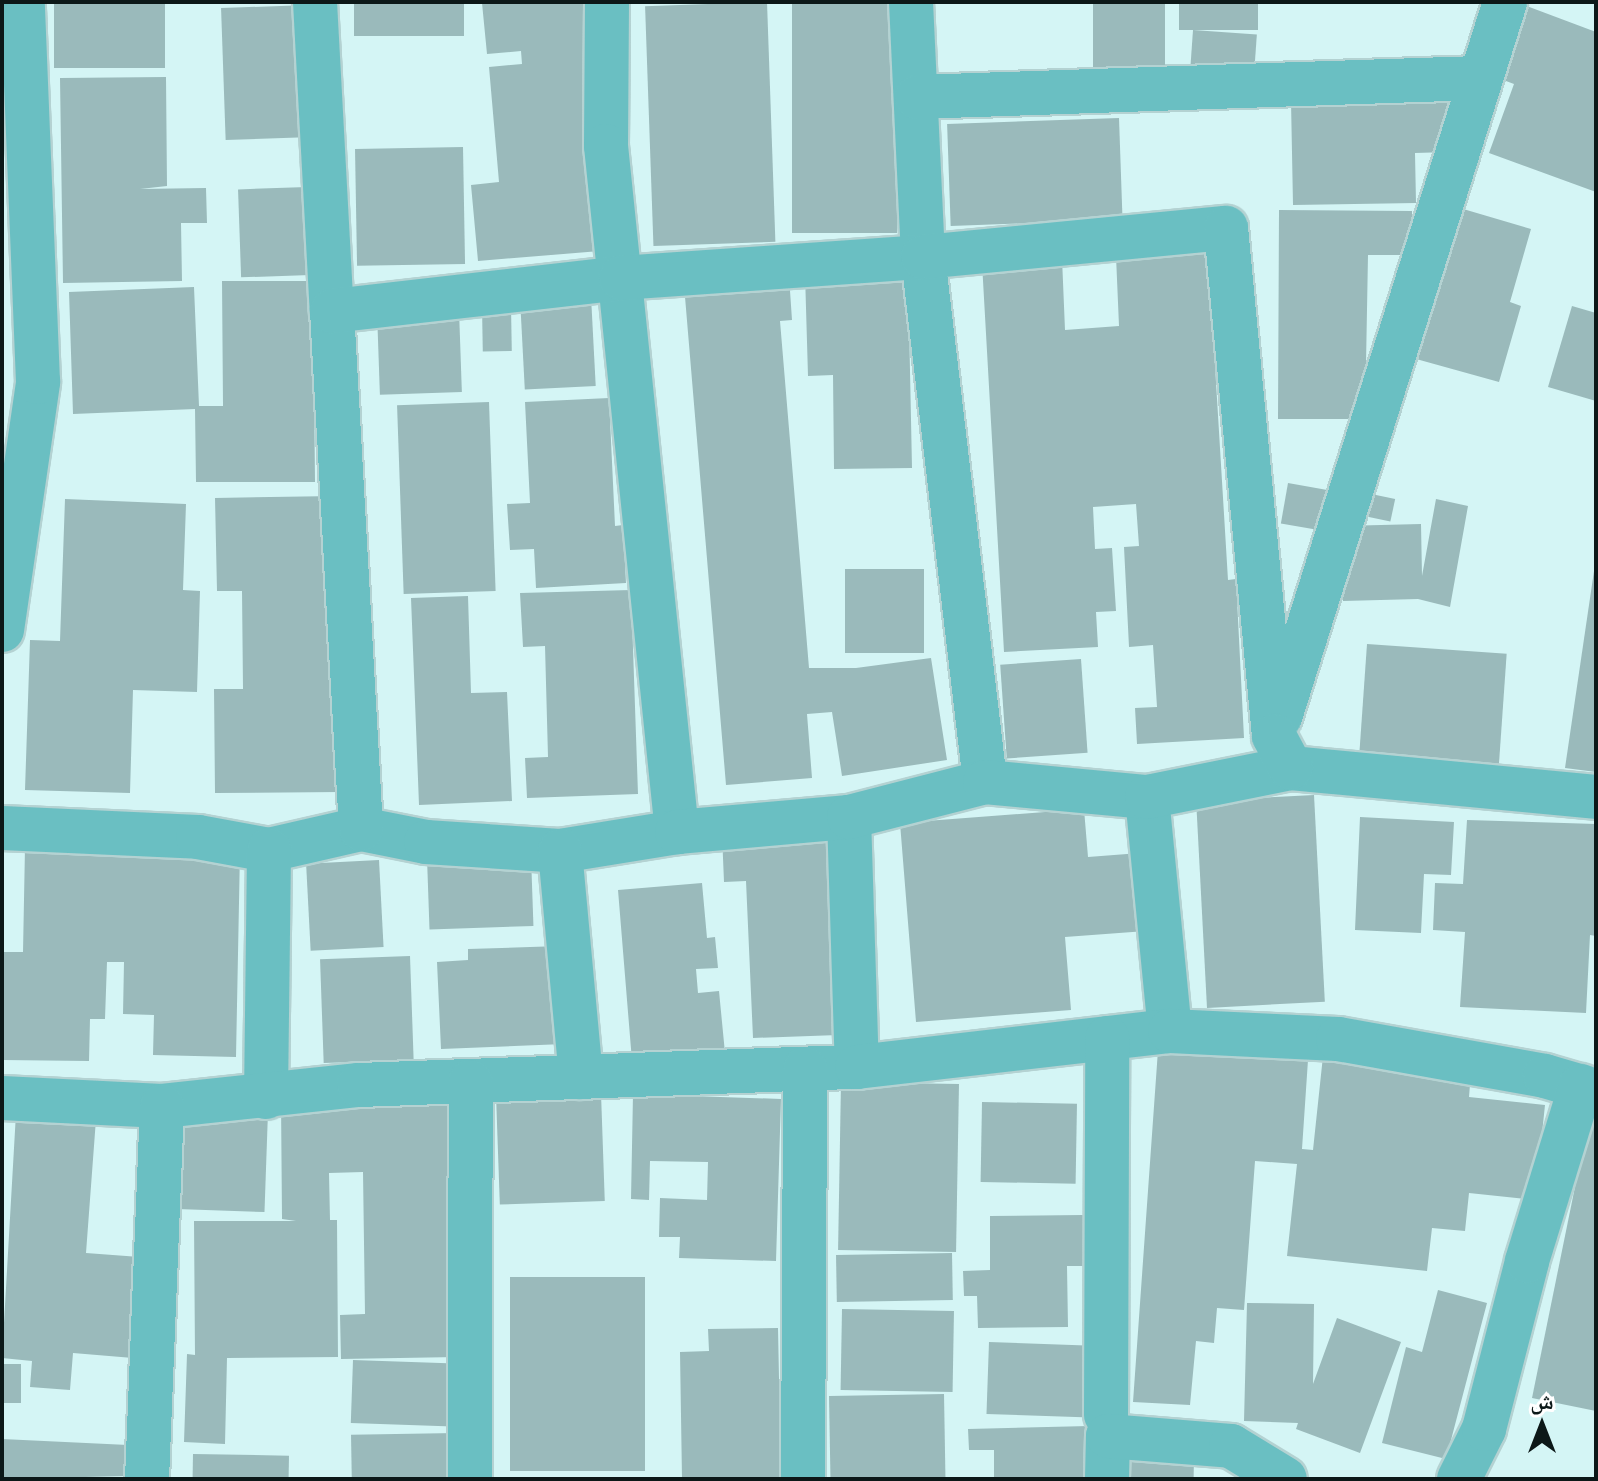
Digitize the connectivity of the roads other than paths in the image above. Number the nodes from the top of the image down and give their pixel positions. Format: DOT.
graph roads {
  1 [pos="23,2"];
  2 [pos="315,2"];
  3 [pos="607,2"];
  4 [pos="911,2"];
  5 [pos="1505,2"];
  6 [pos="1478,78"];
  7 [pos="917,97"];
  8 [pos="923,257"];
  9 [pos="621,278"];
  10 [pos="332,311"];
  11 [pos="2,630"];
  12 [pos="1282,752"];
  13 [pos="985,782"];
  14 [pos="1147,797"];
  15 [pos="1596,797"];
  16 [pos="849,817"];
  17 [pos="2,828"];
  18 [pos="361,829"];
  19 [pos="677,832"];
  20 [pos="269,850"];
  21 [pos="560,851"];
  22 [pos="1170,1031"];
  23 [pos="1107,1038"];
  24 [pos="857,1067"];
  25 [pos="805,1069"];
  26 [pos="581,1077"];
  27 [pos="471,1082"];
  28 [pos="1589,1088"];
  29 [pos="266,1097"];
  30 [pos="2,1098"];
  31 [pos="162,1106"];
  32 [pos="1106,1415"];
  33 [pos="147,1479"];
  34 [pos="470,1479"];
  35 [pos="803,1479"];
  36 [pos="1107,1479"];
  37 [pos="1285,1479"];
  38 [pos="1459,1479"];
  1 -- 11 [label="street"];
  2 -- 10 [label="street"];
  3 -- 9 [label="street"];
  4 -- 7 [label="street"];
  5 -- 6 [label="street"];
  6 -- 7 [label="street"];
  6 -- 12 [label="street"];
  7 -- 8 [label="street"];
  8 -- 9 [label="street"];
  8 -- 12 [label="street"];
  8 -- 13 [label="street"];
  9 -- 10 [label="street"];
  9 -- 19 [label="street"];
  10 -- 18 [label="street"];
  12 -- 14 [label="street"];
  12 -- 15 [label="street"];
  13 -- 14 [label="street"];
  13 -- 16 [label="street"];
  14 -- 22 [label="street"];
  16 -- 19 [label="street"];
  16 -- 24 [label="street"];
  17 -- 20 [label="street"];
  18 -- 20 [label="street"];
  18 -- 21 [label="street"];
  19 -- 21 [label="street"];
  20 -- 29 [label="street"];
  21 -- 26 [label="street"];
  22 -- 23 [label="street"];
  22 -- 28 [label="street"];
  23 -- 24 [label="street"];
  23 -- 32 [label="street"];
  24 -- 25 [label="street"];
  25 -- 26 [label="street"];
  25 -- 35 [label="street"];
  26 -- 27 [label="street"];
  27 -- 29 [label="street"];
  27 -- 34 [label="street"];
  28 -- 38 [label="street"];
  29 -- 31 [label="street"];
  30 -- 31 [label="street"];
  31 -- 33 [label="street"];
  36 -- 37 [label="street"];
}
